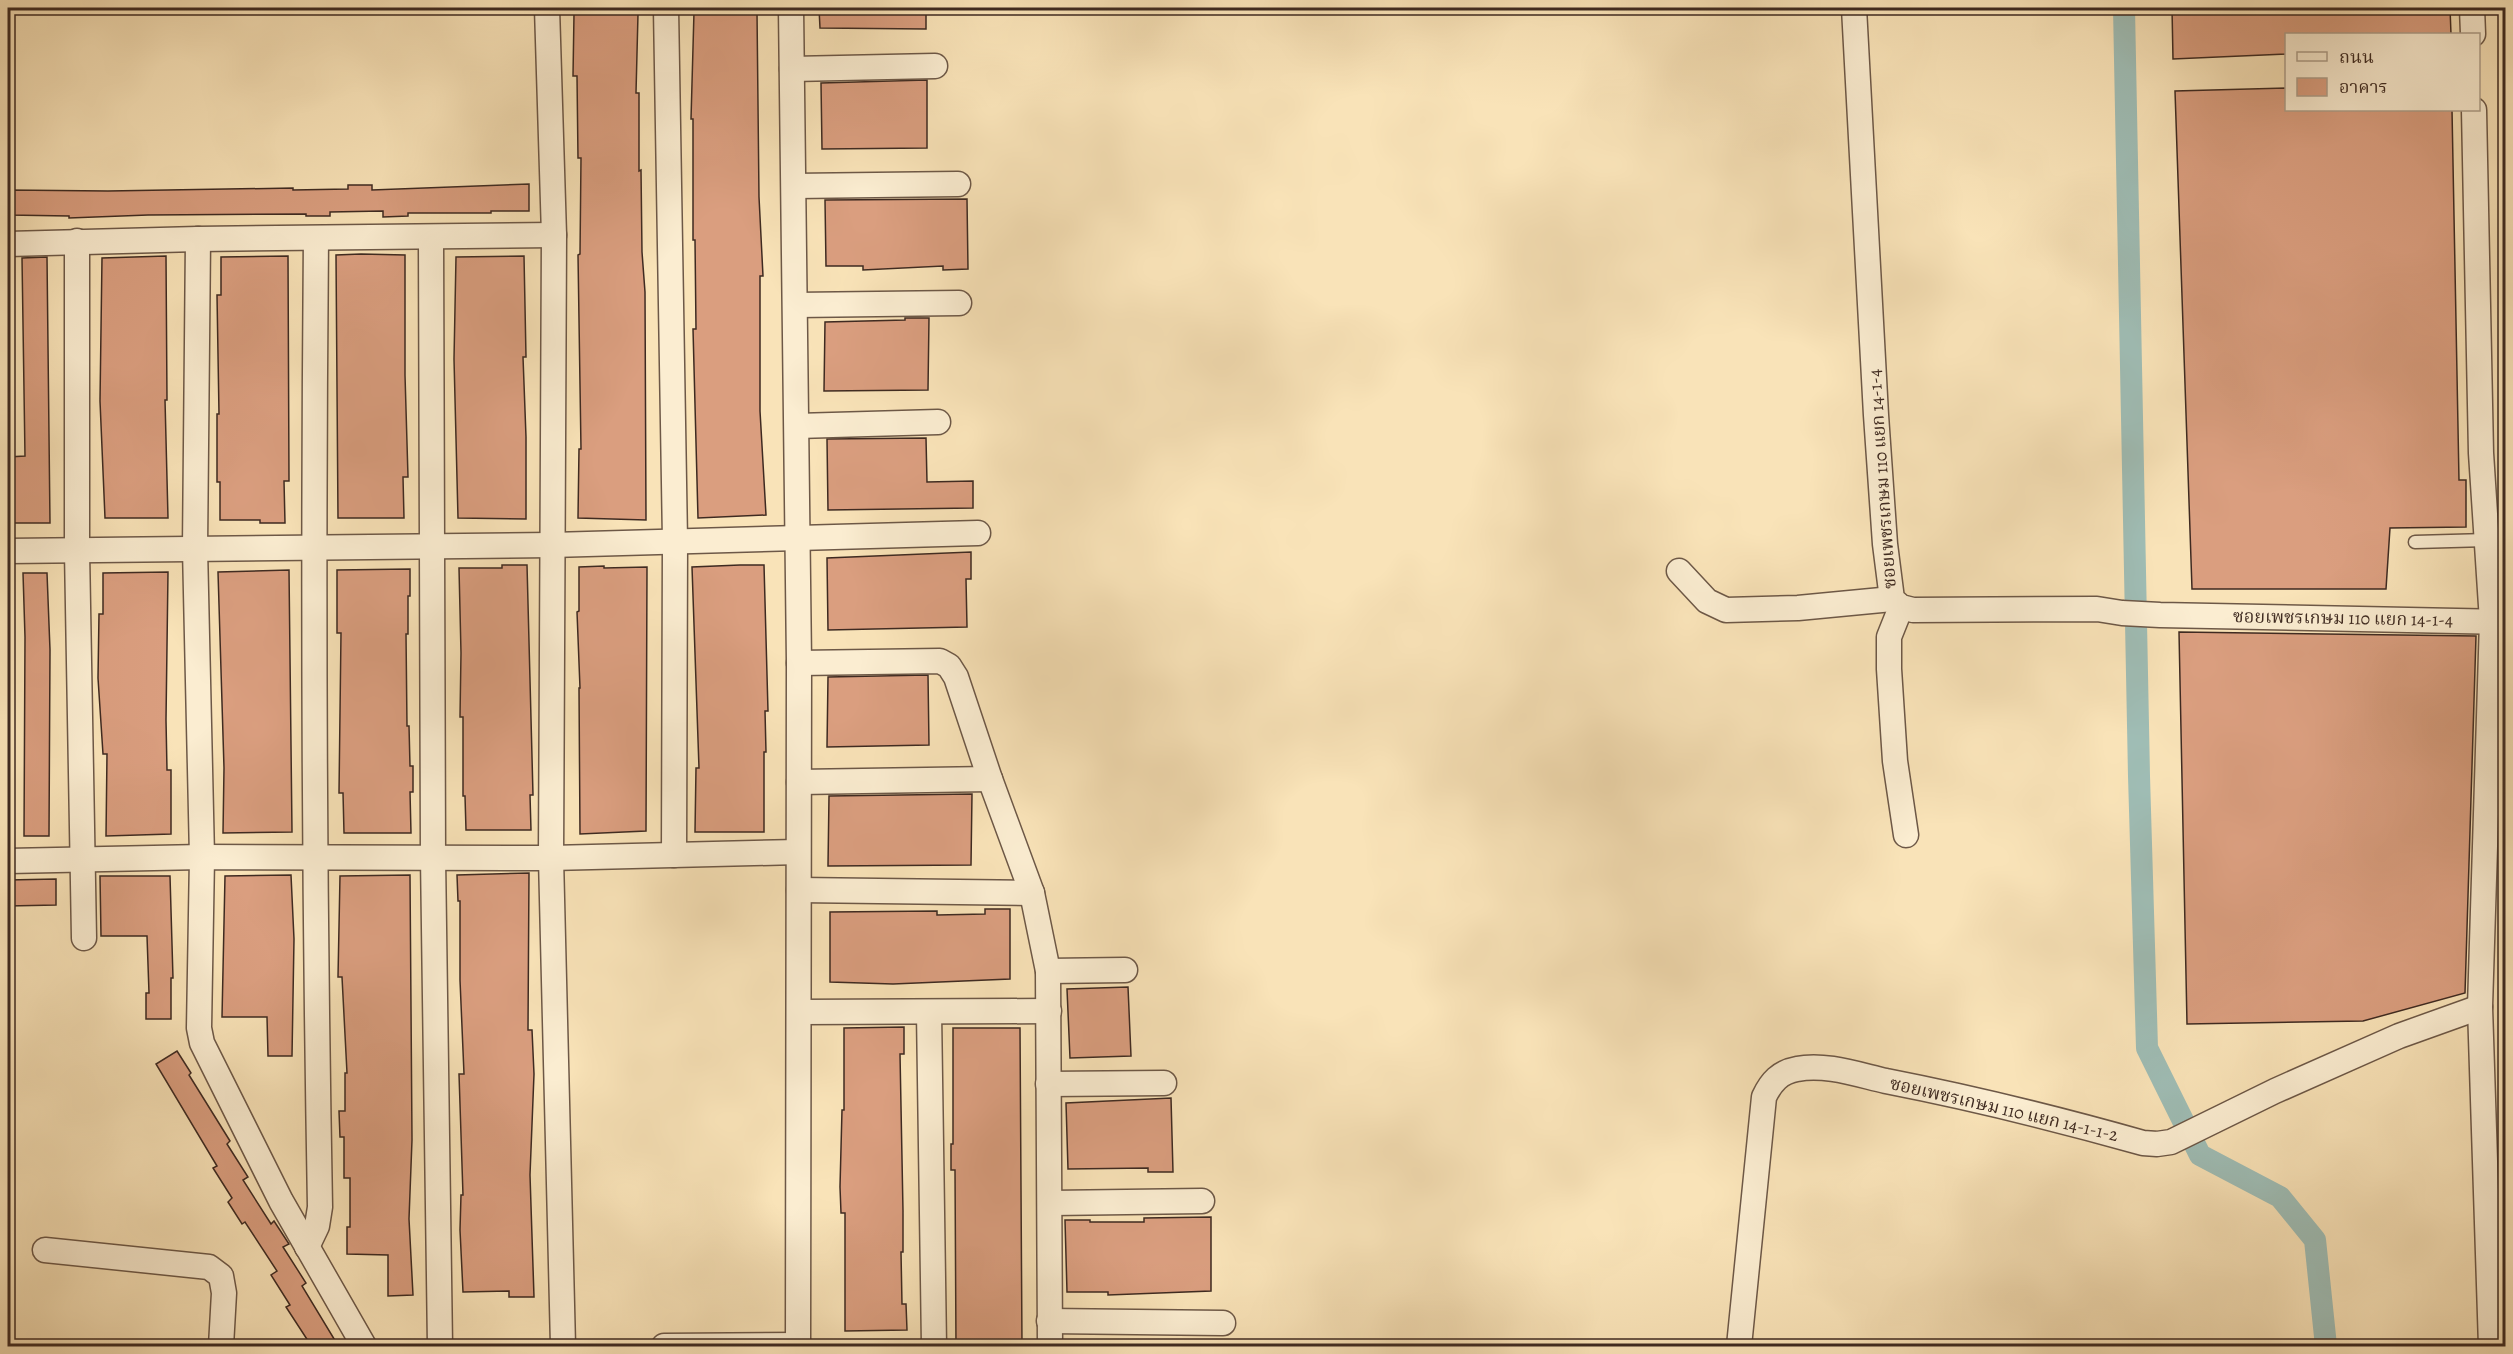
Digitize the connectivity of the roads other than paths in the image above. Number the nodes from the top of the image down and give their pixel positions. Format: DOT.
graph roads {
  1 [pos="547,8"];
  2 [pos="666,8"];
  3 [pos="791,8"];
  4 [pos="1854,8"];
  5 [pos="2472,8"];
  6 [pos="2473,33"];
  7 [pos="935,66"];
  8 [pos="792,69"];
  9 [pos="2474,111"];
  10 [pos="958,184"];
  11 [pos="794,186"];
  12 [pos="554,236"];
  13 [pos="431,238"];
  14 [pos="198,239"];
  15 [pos="316,239"];
  16 [pos="77,241"];
  17 [pos="8,244"];
  18 [pos="959,303"];
  19 [pos="796,305"];
  20 [pos="938,422"];
  21 [pos="797,426"];
  22 [pos="978,533"];
  23 [pos="798,539"];
  24 [pos="2487,540"];
  25 [pos="675,541"];
  26 [pos="2415,542"];
  27 [pos="552,545"];
  28 [pos="433,546"];
  29 [pos="195,548"];
  30 [pos="313,549"];
  31 [pos="77,550"];
  32 [pos="8,552"];
  33 [pos="1679,571"];
  34 [pos="1896,603"];
  35 [pos="2498,621"];
  36 [pos="799,663"];
  37 [pos="990,779"];
  38 [pos="799,782"];
  39 [pos="1906,835"];
  40 [pos="798,852"];
  41 [pos="674,855"];
  42 [pos="202,857"];
  43 [pos="433,857"];
  44 [pos="551,858"];
  45 [pos="81,859"];
  46 [pos="314,859"];
  47 [pos="8,861"];
  48 [pos="800,890"];
  49 [pos="1032,893"];
  50 [pos="84,938"];
  51 [pos="1125,970"];
  52 [pos="1048,971"];
  53 [pos="2480,1007"];
  54 [pos="1048,1011"];
  55 [pos="800,1012"];
  56 [pos="929,1012"];
  57 [pos="1164,1083"];
  58 [pos="1048,1084"];
  59 [pos="1202,1201"];
  60 [pos="1051,1203"];
  61 [pos="307,1247"];
  62 [pos="45,1250"];
  63 [pos="1049,1321"];
  64 [pos="1223,1323"];
  65 [pos="798,1346"];
  66 [pos="220,1347"];
  67 [pos="364,1347"];
  68 [pos="440,1347"];
  69 [pos="563,1347"];
  70 [pos="664,1347"];
  71 [pos="934,1347"];
  72 [pos="1050,1347"];
  73 [pos="1739,1347"];
  74 [pos="2491,1347"];
  1 -- 12 [label="street"];
  2 -- 25 [label="street"];
  3 -- 8 [label="street"];
  4 -- 34 [label="street, ซอยเพชรเกษม 110 แยก 14-1-4"];
  5 -- 6 [label="street"];
  7 -- 8 [label="street"];
  8 -- 11 [label="street"];
  9 -- 24 [label="street"];
  10 -- 11 [label="street"];
  11 -- 19 [label="street"];
  12 -- 13 [label="street"];
  12 -- 27 [label="street"];
  13 -- 15 [label="street"];
  13 -- 28 [label="street"];
  14 -- 15 [label="street"];
  14 -- 16 [label="street"];
  14 -- 29 [label="street"];
  15 -- 30 [label="street"];
  16 -- 17 [label="street"];
  16 -- 31 [label="street"];
  18 -- 19 [label="street"];
  19 -- 21 [label="street"];
  20 -- 21 [label="street"];
  21 -- 23 [label="street"];
  22 -- 23 [label="street"];
  23 -- 25 [label="street"];
  23 -- 36 [label="street"];
  24 -- 26 [label="lane"];
  24 -- 35 [label="street"];
  25 -- 27 [label="street"];
  25 -- 41 [label="street"];
  27 -- 28 [label="street"];
  27 -- 44 [label="street"];
  28 -- 30 [label="street"];
  28 -- 43 [label="street"];
  29 -- 30 [label="street"];
  29 -- 31 [label="street"];
  29 -- 42 [label="street"];
  30 -- 46 [label="street"];
  31 -- 32 [label="street"];
  31 -- 45 [label="street"];
  33 -- 34 [label="street"];
  34 -- 35 [label="street, ซอยเพชรเกษม 110 แยก 14-1-4"];
  34 -- 39 [label="street"];
  35 -- 53 [label="street"];
  36 -- 37 [label="street"];
  36 -- 38 [label="street"];
  37 -- 38 [label="street"];
  37 -- 49 [label="street"];
  38 -- 40 [label="street"];
  40 -- 41 [label="street"];
  40 -- 48 [label="street"];
  41 -- 44 [label="street"];
  42 -- 45 [label="street"];
  42 -- 46 [label="street"];
  42 -- 61 [label="street"];
  43 -- 44 [label="street"];
  43 -- 46 [label="street"];
  43 -- 68 [label="street"];
  44 -- 69 [label="street"];
  45 -- 47 [label="street"];
  45 -- 50 [label="street"];
  46 -- 61 [label="street"];
  48 -- 49 [label="street"];
  48 -- 55 [label="street"];
  49 -- 52 [label="street"];
  51 -- 52 [label="street"];
  52 -- 54 [label="street"];
  53 -- 73 [label="street, ซอยเพชรเกษม 110 แยก 14-1-1-2"];
  53 -- 74 [label="street"];
  54 -- 56 [label="street"];
  54 -- 58 [label="street"];
  55 -- 56 [label="street"];
  55 -- 65 [label="street"];
  56 -- 71 [label="street"];
  57 -- 58 [label="street"];
  58 -- 60 [label="street"];
  59 -- 60 [label="street"];
  60 -- 63 [label="street"];
  61 -- 67 [label="street"];
  62 -- 66 [label="street"];
  63 -- 64 [label="street"];
  63 -- 72 [label="street"];
  65 -- 70 [label="street"];
}
